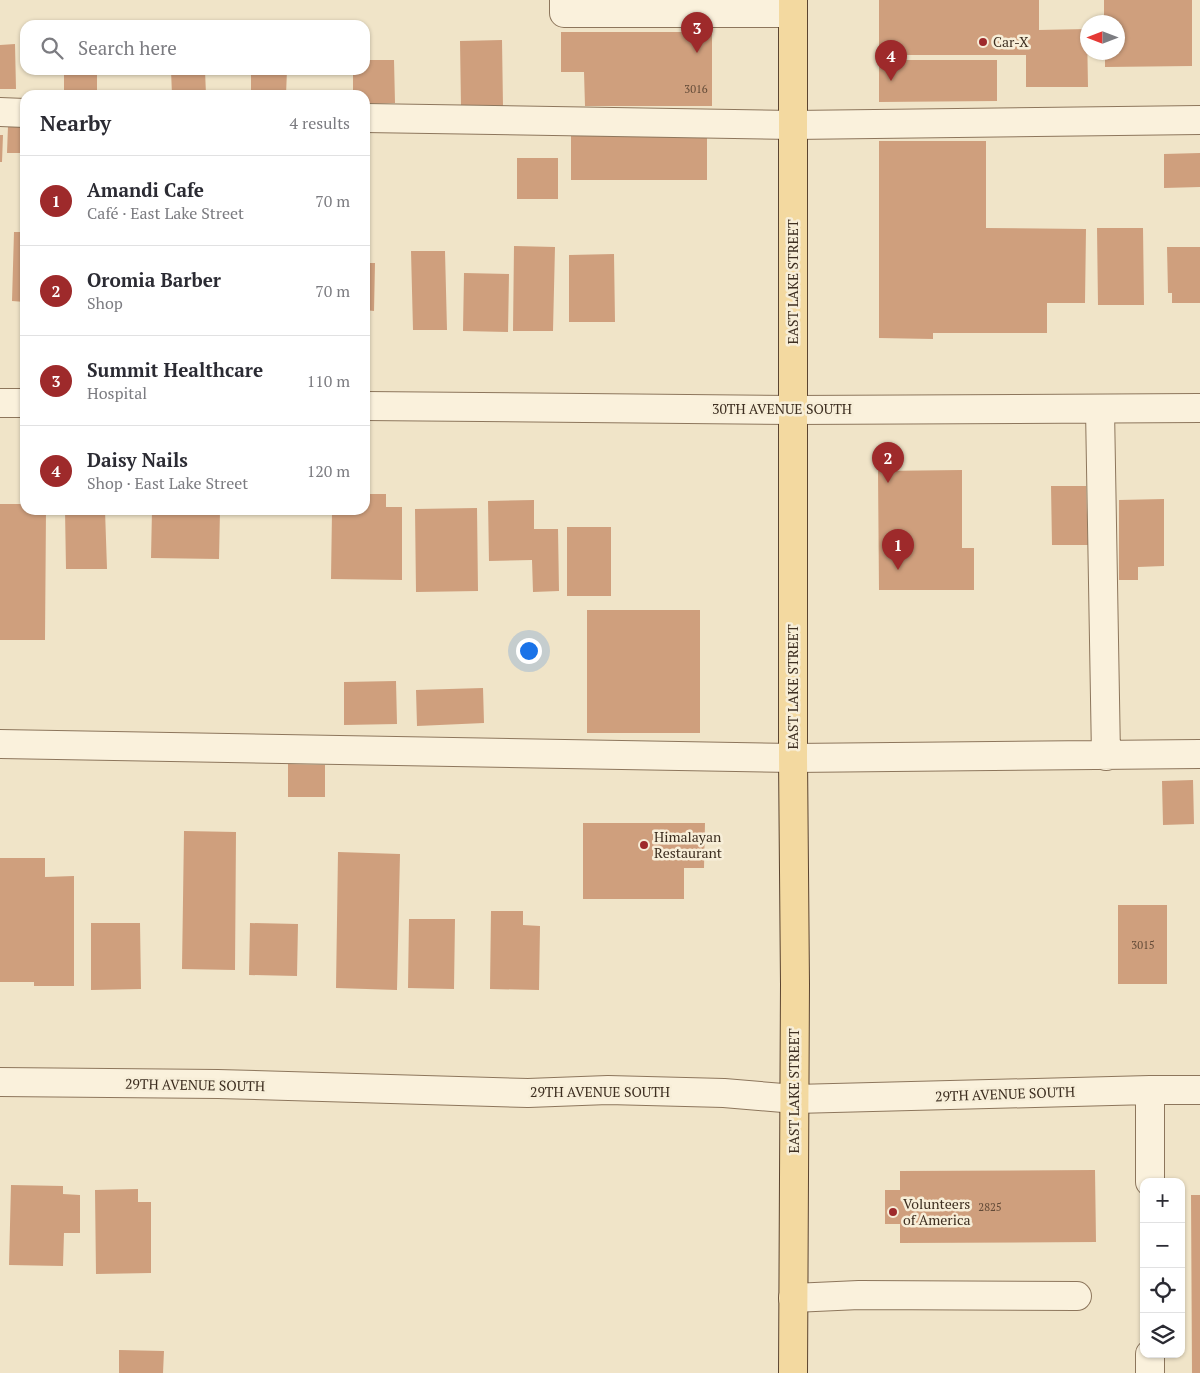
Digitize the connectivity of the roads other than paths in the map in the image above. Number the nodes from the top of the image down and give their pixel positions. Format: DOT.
graph roads {
  1 [pos="564,0"];
  2 [pos="793,6"];
  3 [pos="0,112"];
  4 [pos="20,113"];
  5 [pos="370,118"];
  6 [pos="1200,120"];
  7 [pos="793,125"];
  8 [pos="0,403"];
  9 [pos="20,403"];
  10 [pos="370,406"];
  11 [pos="1100,408"];
  12 [pos="1200,408"];
  13 [pos="793,410"];
  14 [pos="0,744"];
  15 [pos="1200,754"];
  16 [pos="1106,756"];
  17 [pos="793,758"];
  18 [pos="0,1082"];
  19 [pos="1150,1090"];
  20 [pos="1200,1090"];
  21 [pos="795,1100"];
  22 [pos="1150,1178"];
  23 [pos="1077,1296"];
  24 [pos="793,1298"];
  25 [pos="1150,1358"];
  26 [pos="793,1373"];
  27 [pos="1150,1373"];
  1 -- 2 [label="street"];
  2 -- 7 [label="main road, EAST LAKE STREET"];
  3 -- 4 [label="street"];
  5 -- 7 [label="street"];
  6 -- 7 [label="street"];
  7 -- 13 [label="main road, EAST LAKE STREET"];
  8 -- 9 [label="street"];
  10 -- 13 [label="street, 30TH AVENUE SOUTH"];
  11 -- 12 [label="street, 30TH AVENUE SOUTH"];
  11 -- 13 [label="street, 30TH AVENUE SOUTH"];
  11 -- 16 [label="street"];
  13 -- 17 [label="main road, EAST LAKE STREET"];
  14 -- 17 [label="street"];
  15 -- 16 [label="street"];
  16 -- 17 [label="street"];
  17 -- 21 [label="main road, EAST LAKE STREET"];
  18 -- 21 [label="street, 29TH AVENUE SOUTH"];
  19 -- 20 [label="street, 29TH AVENUE SOUTH"];
  19 -- 21 [label="street, 29TH AVENUE SOUTH"];
  19 -- 22 [label="street"];
  21 -- 24 [label="main road, EAST LAKE STREET"];
  23 -- 24 [label="street"];
  24 -- 26 [label="main road, EAST LAKE STREET"];
  25 -- 27 [label="street"];
}
